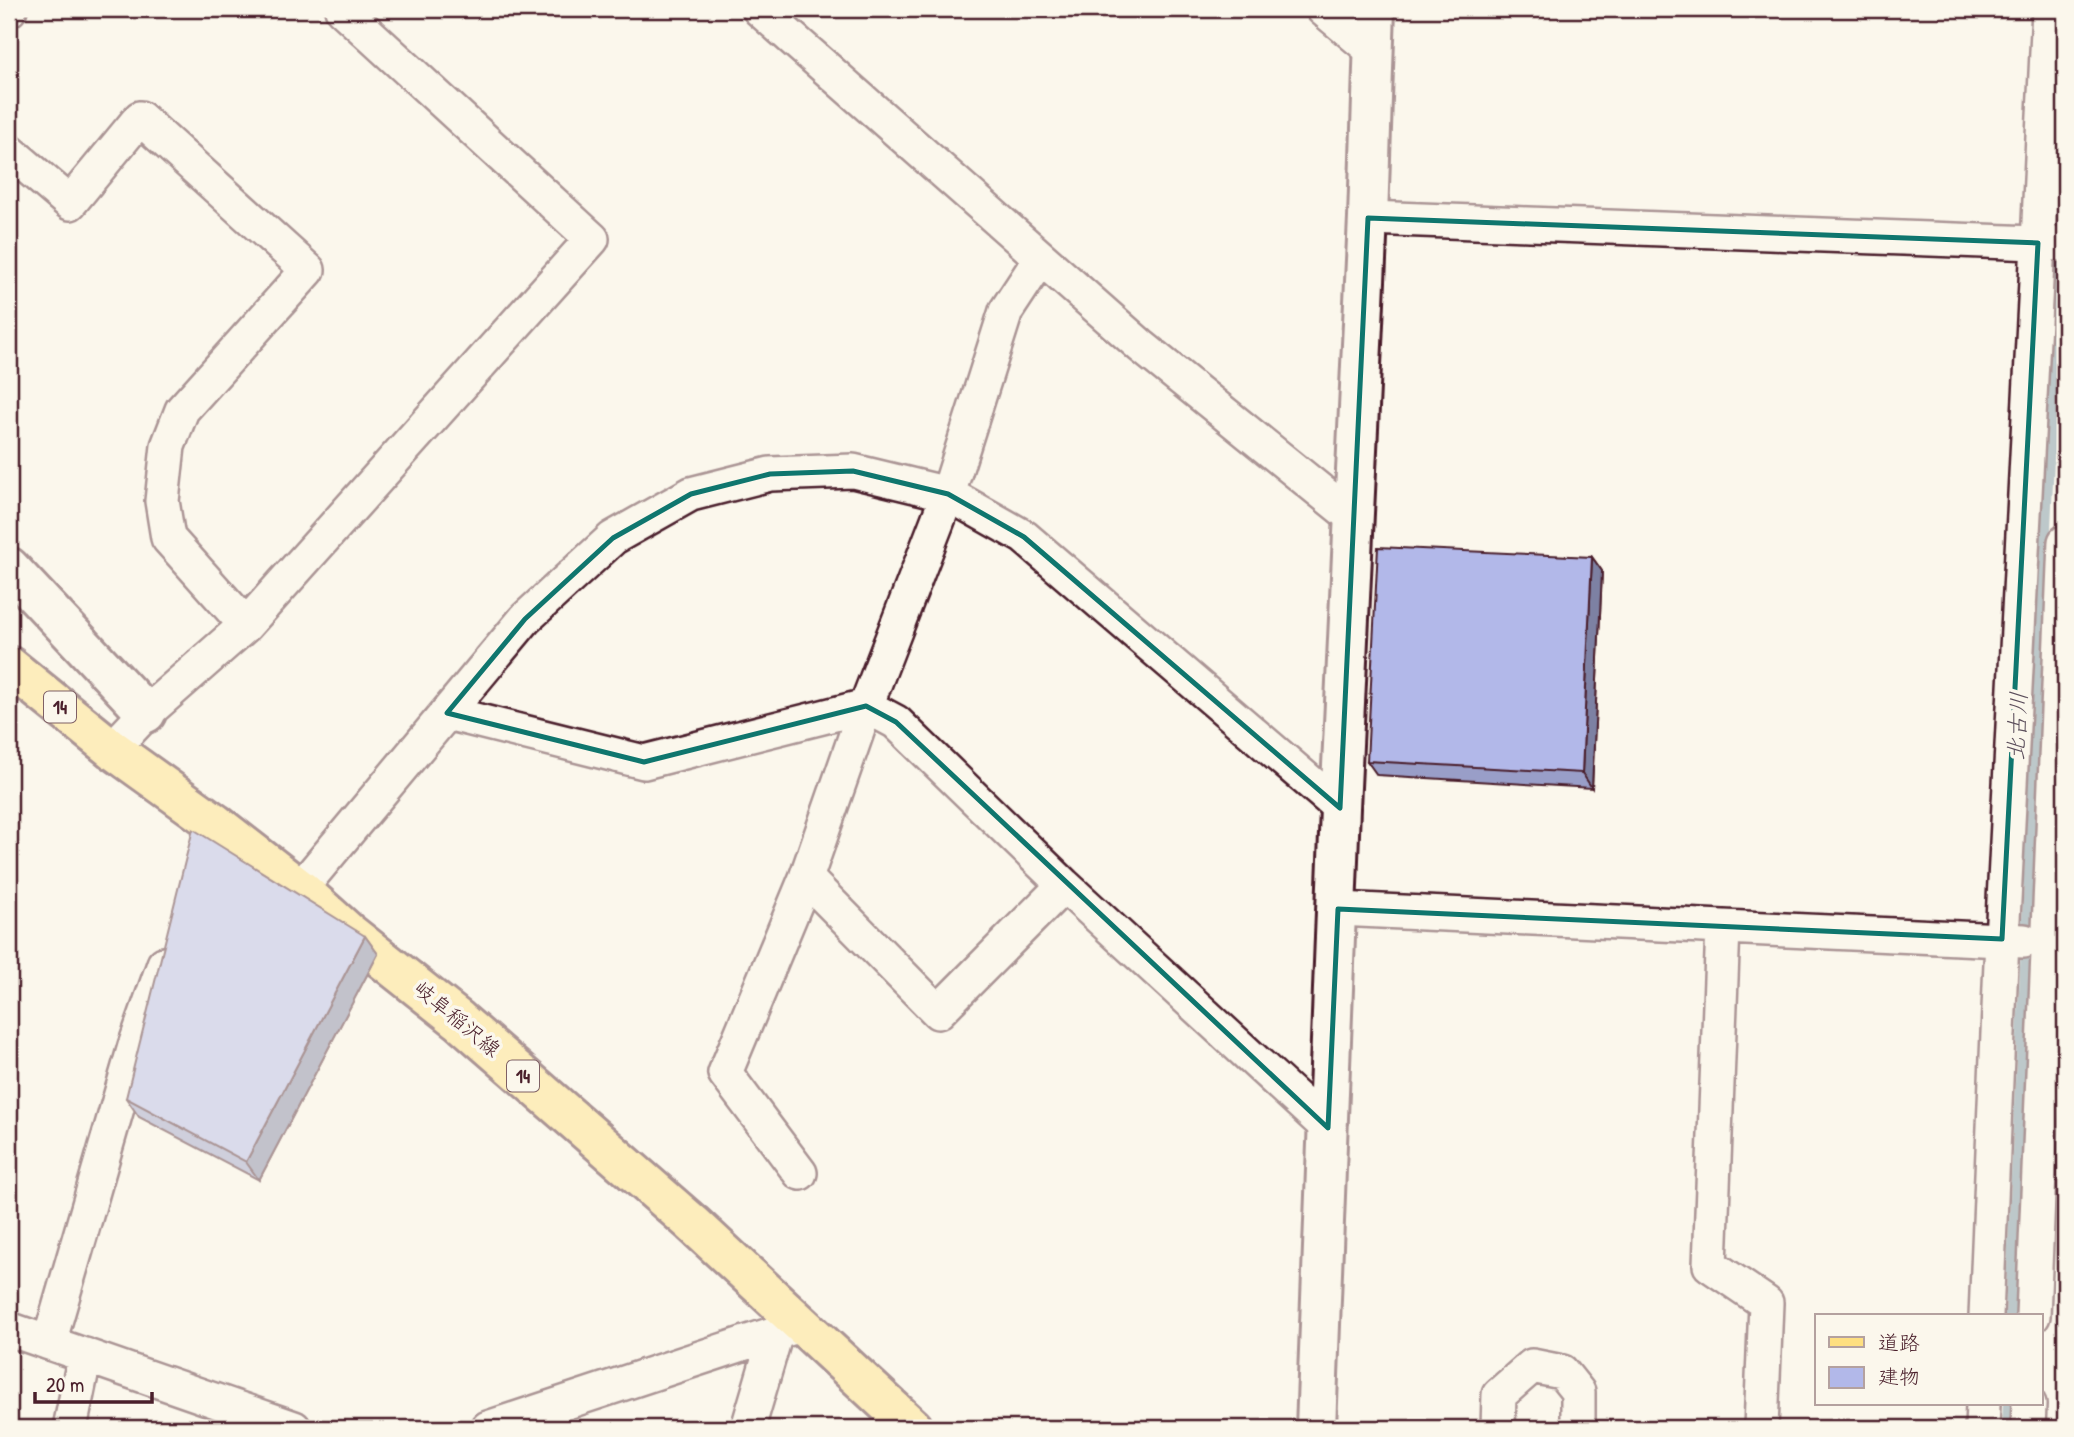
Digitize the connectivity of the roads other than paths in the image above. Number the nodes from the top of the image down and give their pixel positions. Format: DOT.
graph roads {
  1 [pos="342,9"];
  2 [pos="759,9"];
  3 [pos="1323,9"];
  4 [pos="1375,9"];
  5 [pos="2049,9"];
  6 [pos="1372,50"];
  7 [pos="9,151"];
  8 [pos="1368,218"];
  9 [pos="2049,243"];
  10 [pos="1041,258"];
  11 [pos="948,494"];
  12 [pos="1355,519"];
  13 [pos="2065,542"];
  14 [pos="9,567"];
  15 [pos="246,625"];
  16 [pos="9,666"];
  17 [pos="866,706"];
  18 [pos="146,713"];
  19 [pos="447,713"];
  20 [pos="112,749"];
  21 [pos="1340,808"];
  22 [pos="806,878"];
  23 [pos="1065,885"];
  24 [pos="300,889"];
  25 [pos="1338,909"];
  26 [pos="1723,927"];
  27 [pos="175,934"];
  28 [pos="2033,941"];
  29 [pos="1328,1129"];
  30 [pos="800,1173"];
  31 [pos="1986,1314"];
  32 [pos="2033,1314"];
  33 [pos="9,1329"];
  34 [pos="790,1329"];
  35 [pos="49,1343"];
  36 [pos="85,1355"];
  37 [pos="1983,1406"];
  38 [pos="2029,1406"];
  39 [pos="70,1428"];
  40 [pos="294,1428"];
  41 [pos="488,1428"];
  42 [pos="748,1428"];
  43 [pos="913,1428"];
  44 [pos="1316,1428"];
  45 [pos="1498,1428"];
  46 [pos="1578,1428"];
  47 [pos="1761,1428"];
  48 [pos="1982,1428"];
  49 [pos="2028,1428"];
  1 -- 15 [label="street"];
  2 -- 10 [label="street"];
  3 -- 6 [label="street"];
  4 -- 6 [label="street"];
  5 -- 9 [label="street"];
  6 -- 8 [label="street"];
  7 -- 15 [label="street"];
  8 -- 9 [label="street"];
  8 -- 12 [label="street"];
  9 -- 28 [label="street"];
  10 -- 11 [label="street"];
  10 -- 12 [label="street"];
  11 -- 17 [label="street"];
  11 -- 19 [label="street"];
  11 -- 21 [label="street"];
  12 -- 21 [label="street"];
  13 -- 28 [label="street"];
  14 -- 18 [label="street"];
  15 -- 18 [label="street"];
  16 -- 20 [label="main road, 岐阜稲沢線 / 14"];
  17 -- 19 [label="street"];
  17 -- 22 [label="street"];
  17 -- 23 [label="street"];
  18 -- 20 [label="street"];
  19 -- 24 [label="street"];
  20 -- 24 [label="main road, 岐阜稲沢線 / 14"];
  21 -- 25 [label="street"];
  22 -- 23 [label="street"];
  22 -- 30 [label="street"];
  23 -- 29 [label="street"];
  24 -- 34 [label="main road, 岐阜稲沢線 / 14"];
  25 -- 26 [label="street"];
  25 -- 29 [label="street"];
  26 -- 28 [label="street"];
  26 -- 47 [label="street"];
  27 -- 35 [label="street"];
  28 -- 31 [label="street"];
  28 -- 32 [label="street"];
  29 -- 44 [label="street"];
  33 -- 35 [label="street"];
  34 -- 41 [label="street"];
  34 -- 42 [label="street"];
  34 -- 43 [label="main road, 岐阜稲沢線 / 14"];
  35 -- 36 [label="street"];
  36 -- 39 [label="street"];
  36 -- 40 [label="street"];
  37 -- 48 [label="street"];
  38 -- 49 [label="street"];
  45 -- 46 [label="street"];
}
